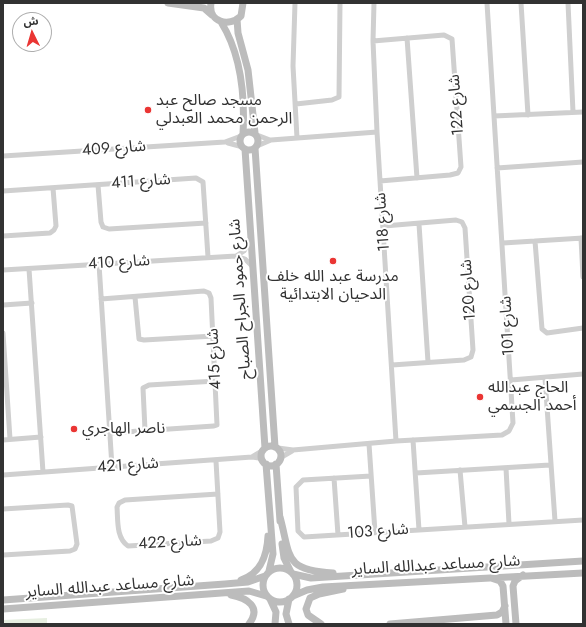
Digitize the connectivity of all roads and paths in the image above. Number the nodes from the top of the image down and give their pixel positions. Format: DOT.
graph roads {
  1 [pos="168,3"];
  2 [pos="211,3"];
  3 [pos="295,3"];
  4 [pos="340,3"];
  5 [pos="374,3"];
  6 [pos="487,3"];
  7 [pos="521,3"];
  8 [pos="568,3"];
  9 [pos="243,4"];
  10 [pos="213,16"];
  11 [pos="237,19"];
  12 [pos="221,22"];
  13 [pos="406,38"];
  14 [pos="373,40"];
  15 [pos="241,96"];
  16 [pos="251,96"];
  17 [pos="296,104"];
  18 [pos="573,112"];
  19 [pos="583,112"];
  20 [pos="528,115"];
  21 [pos="494,116"];
  22 [pos="376,132"];
  23 [pos="256,134"];
  24 [pos="242,135"];
  25 [pos="297,138"];
  26 [pos="271,140"];
  27 [pos="225,142"];
  28 [pos="256,147"];
  29 [pos="244,148"];
  30 [pos="3,156"];
  31 [pos="583,162"];
  32 [pos="498,168"];
  33 [pos="417,178"];
  34 [pos="380,181"];
  35 [pos="98,185"];
  36 [pos="53,188"];
  37 [pos="3,190"];
  38 [pos="206,223"];
  39 [pos="418,224"];
  40 [pos="384,226"];
  41 [pos="3,236"];
  42 [pos="582,238"];
  43 [pos="250,241"];
  44 [pos="535,241"];
  45 [pos="502,243"];
  46 [pos="236,256"];
  47 [pos="208,257"];
  48 [pos="99,264"];
  49 [pos="252,266"];
  50 [pos="30,268"];
  51 [pos="3,270"];
  52 [pos="583,277"];
  53 [pos="135,297"];
  54 [pos="255,298"];
  55 [pos="265,298"];
  56 [pos="101,299"];
  57 [pos="32,303"];
  58 [pos="3,305"];
  59 [pos="583,328"];
  60 [pos="3,333"];
  61 [pos="214,336"];
  62 [pos="428,362"];
  63 [pos="392,365"];
  64 [pos="583,374"];
  65 [pos="545,378"];
  66 [pos="511,380"];
  67 [pos="216,381"];
  68 [pos="262,407"];
  69 [pos="272,407"];
  70 [pos="145,430"];
  71 [pos="110,433"];
  72 [pos="41,437"];
  73 [pos="10,439"];
  74 [pos="3,440"];
  75 [pos="413,440"];
  76 [pos="396,441"];
  77 [pos="369,444"];
  78 [pos="276,448"];
  79 [pos="264,449"];
  80 [pos="293,450"];
  81 [pos="252,457"];
  82 [pos="216,461"];
  83 [pos="278,461"];
  84 [pos="265,463"];
  85 [pos="550,465"];
  86 [pos="112,467"];
  87 [pos="506,468"];
  88 [pos="460,470"];
  89 [pos="43,472"];
  90 [pos="416,473"];
  91 [pos="3,474"];
  92 [pos="371,476"];
  93 [pos="334,478"];
  94 [pos="218,494"];
  95 [pos="3,508"];
  96 [pos="583,520"];
  97 [pos="280,521"];
  98 [pos="555,521"];
  99 [pos="270,522"];
  100 [pos="509,524"];
  101 [pos="465,527"];
  102 [pos="419,530"];
  103 [pos="375,532"];
  104 [pos="338,535"];
  105 [pos="3,555"];
  106 [pos="583,560"];
  107 [pos="583,571"];
  108 [pos="292,573"];
  109 [pos="267,574"];
  110 [pos="361,574"];
  111 [pos="525,575"];
  112 [pos="483,577"];
  113 [pos="225,584"];
  114 [pos="352,585"];
  115 [pos="225,593"];
  116 [pos="505,596"];
  117 [pos="514,596"];
  118 [pos="268,597"];
  119 [pos="291,598"];
  120 [pos="3,600"];
  121 [pos="505,606"];
  122 [pos="3,609"];
  123 [pos="249,624"];
  124 [pos="276,624"];
  125 [pos="289,624"];
  126 [pos="321,624"];
  127 [pos="391,624"];
  128 [pos="506,624"];
  129 [pos="516,624"];
  1 -- 10 [label="street"];
  2 -- 10 [label="street"];
  3 -- 17 [label="street"];
  4 -- 17 [label="street"];
  5 -- 14 [label="street, شارع 118"];
  6 -- 21 [label="street, شارع 101"];
  7 -- 20 [label="street"];
  8 -- 18 [label="street"];
  9 -- 11 [label="street"];
  10 -- 12 [label="street"];
  11 -- 12 [label="street"];
  11 -- 16 [label="street"];
  12 -- 15 [label="street"];
  13 -- 14 [label="street, شارع 122"];
  13 -- 33 [label="street"];
  13 -- 33 [label="street, شارع 122"];
  14 -- 22 [label="street, شارع 118"];
  15 -- 16 [label="street"];
  15 -- 24 [label="street"];
  16 -- 23 [label="street"];
  17 -- 25 [label="street"];
  18 -- 19 [label="street"];
  18 -- 20 [label="street"];
  20 -- 21 [label="street"];
  21 -- 32 [label="street, شارع 101"];
  22 -- 25 [label="street"];
  22 -- 34 [label="street, شارع 118"];
  23 -- 24 [label="street"];
  23 -- 26 [label="street"];
  23 -- 28 [label="street"];
  24 -- 27 [label="street, شارع 409"];
  24 -- 29 [label="street"];
  25 -- 26 [label="street"];
  26 -- 28 [label="street"];
  27 -- 29 [label="street, شارع 409"];
  27 -- 30 [label="street, شارع 409"];
  28 -- 29 [label="street"];
  28 -- 55 [label="street, شارع حمود الجراح الصباح"];
  29 -- 43 [label="street, شارع حمود الجراح الصباح"];
  31 -- 32 [label="street"];
  32 -- 45 [label="street, شارع 101"];
  33 -- 34 [label="street, شارع 122"];
  34 -- 40 [label="street, شارع 118"];
  35 -- 36 [label="street, شارع 411"];
  35 -- 38 [label="street"];
  35 -- 38 [label="street, شارع 411"];
  36 -- 37 [label="street, شارع 411"];
  36 -- 41 [label="street"];
  38 -- 47 [label="street, شارع 411"];
  39 -- 40 [label="street, شارع 120"];
  39 -- 62 [label="street"];
  39 -- 62 [label="street, شارع 120"];
  40 -- 63 [label="street, شارع 118"];
  42 -- 44 [label="street"];
  42 -- 52 [label="street"];
  43 -- 46 [label="street"];
  43 -- 49 [label="street, شارع حمود الجراح الصباح"];
  44 -- 45 [label="street"];
  44 -- 59 [label="street"];
  45 -- 66 [label="street, شارع 101"];
  46 -- 47 [label="street, شارع 410"];
  46 -- 49 [label="street"];
  47 -- 48 [label="street, شارع 410"];
  48 -- 50 [label="street, شارع 410"];
  48 -- 56 [label="street"];
  49 -- 54 [label="street, شارع حمود الجراح الصباح"];
  50 -- 51 [label="street, شارع 410"];
  50 -- 57 [label="street"];
  53 -- 56 [label="street, شارع 415"];
  53 -- 61 [label="street"];
  53 -- 61 [label="street, شارع 415"];
  54 -- 55 [label="street"];
  54 -- 68 [label="street, شارع حمود الجراح الصباح"];
  55 -- 69 [label="street, شارع حمود الجراح الصباح"];
  56 -- 71 [label="street"];
  57 -- 58 [label="street"];
  57 -- 72 [label="street"];
  60 -- 73 [label="street"];
  61 -- 67 [label="street, شارع 415"];
  62 -- 63 [label="street, شارع 120"];
  63 -- 76 [label="street, شارع 118"];
  64 -- 65 [label="street"];
  65 -- 66 [label="street"];
  65 -- 85 [label="street"];
  66 -- 75 [label="street, شارع 101"];
  67 -- 70 [label="street"];
  67 -- 70 [label="street, شارع 415"];
  68 -- 69 [label="street"];
  68 -- 79 [label="street, شارع حمود الجراح الصباح"];
  69 -- 78 [label="street, شارع حمود الجراح الصباح"];
  70 -- 71 [label="street, شارع 415"];
  71 -- 86 [label="street"];
  72 -- 73 [label="street"];
  72 -- 89 [label="street"];
  73 -- 74 [label="street"];
  75 -- 76 [label="street, شارع 101"];
  75 -- 90 [label="street"];
  76 -- 77 [label="street, شارع 101"];
  77 -- 80 [label="street, شارع 101"];
  77 -- 92 [label="street"];
  78 -- 79 [label="street"];
  78 -- 80 [label="street, شارع 101"];
  78 -- 83 [label="street"];
  79 -- 81 [label="street, شارع 421"];
  79 -- 84 [label="street"];
  80 -- 83 [label="street, شارع 101"];
  81 -- 82 [label="street, شارع 421"];
  81 -- 84 [label="street, شارع 421"];
  82 -- 86 [label="street, شارع 421"];
  82 -- 94 [label="street, شارع 422"];
  83 -- 84 [label="street"];
  83 -- 97 [label="street"];
  84 -- 99 [label="street"];
  85 -- 87 [label="street"];
  85 -- 98 [label="street"];
  86 -- 89 [label="street, شارع 421"];
  87 -- 88 [label="street"];
  87 -- 100 [label="street"];
  88 -- 90 [label="street"];
  88 -- 101 [label="street"];
  89 -- 91 [label="street, شارع 421"];
  90 -- 102 [label="street"];
  92 -- 93 [label="street, شارع 103"];
  92 -- 103 [label="street"];
  93 -- 104 [label="street"];
  93 -- 104 [label="street, شارع 103"];
  94 -- 94 [label="street, شارع 422"];
  95 -- 105 [label="street"];
  96 -- 98 [label="street, شارع 103"];
  97 -- 99 [label="street"];
  97 -- 108 [label="street"];
  97 -- 110 [label="street"];
  98 -- 100 [label="street, شارع 103"];
  99 -- 109 [label="street"];
  99 -- 113 [label="street"];
  100 -- 101 [label="street, شارع 103"];
  101 -- 102 [label="street, شارع 103"];
  102 -- 103 [label="street, شارع 103"];
  103 -- 104 [label="street, شارع 103"];
  106 -- 110 [label="street, شارع مساعد عبدالله الساير"];
  107 -- 111 [label="street, شارع مساعد عبدالله الساير"];
  108 -- 109 [label="street"];
  108 -- 110 [label="street, شارع مساعد عبدالله الساير"];
  108 -- 119 [label="street"];
  109 -- 113 [label="street, شارع مساعد عبدالله الساير"];
  109 -- 118 [label="street"];
  111 -- 112 [label="street, شارع مساعد عبدالله الساير"];
  111 -- 117 [label="street"];
  112 -- 114 [label="street, شارع مساعد عبدالله الساير"];
  112 -- 116 [label="street"];
  113 -- 120 [label="street, شارع مساعد عبدالله الساير"];
  114 -- 119 [label="street, شارع مساعد عبدالله الساير"];
  114 -- 126 [label="street"];
  115 -- 118 [label="street, شارع مساعد عبدالله الساير"];
  115 -- 122 [label="street, شارع مساعد عبدالله الساير"];
  115 -- 123 [label="street"];
  116 -- 117 [label="street"];
  116 -- 121 [label="street"];
  117 -- 129 [label="street"];
  118 -- 119 [label="street"];
  118 -- 124 [label="street"];
  119 -- 125 [label="street"];
  121 -- 127 [label="street"];
  121 -- 128 [label="street"];
}
